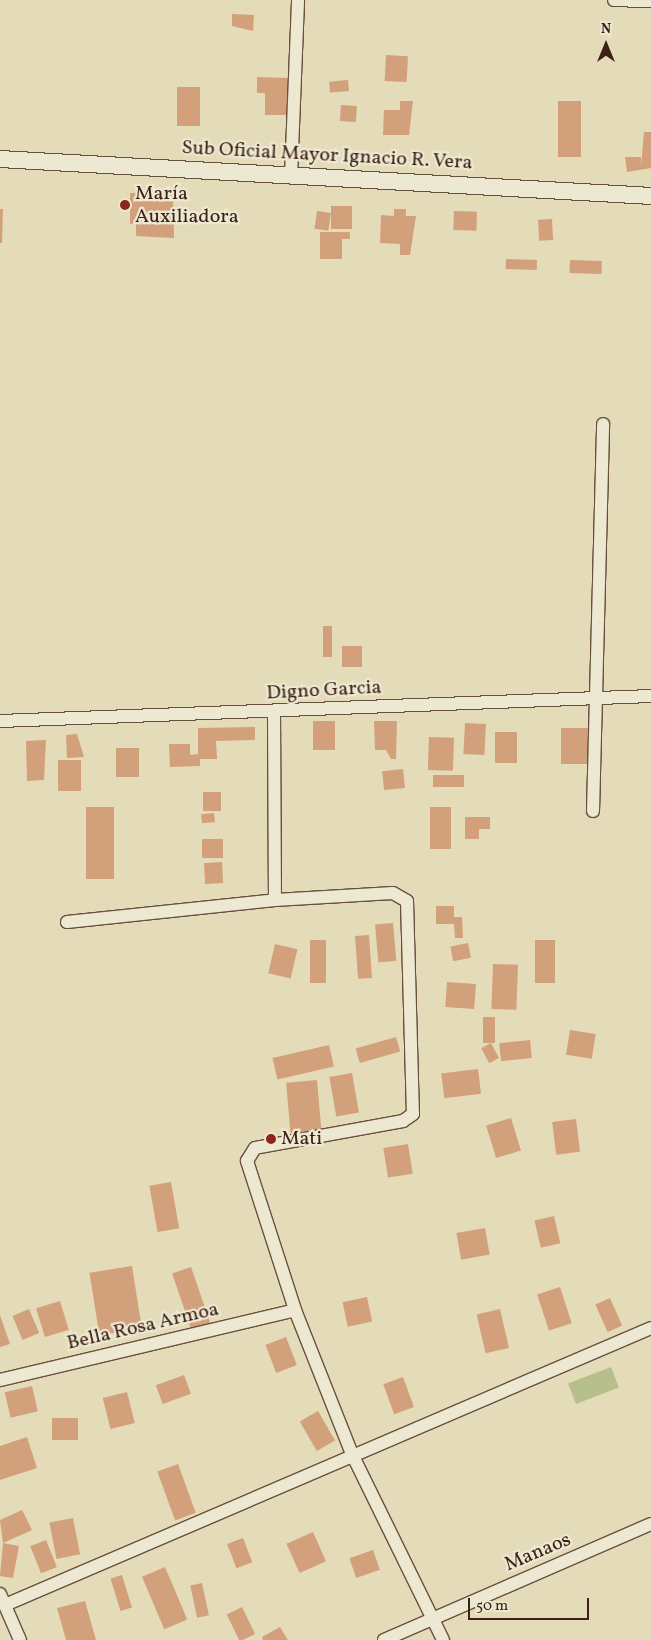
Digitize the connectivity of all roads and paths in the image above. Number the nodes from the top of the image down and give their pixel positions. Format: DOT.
graph roads {
  1 [pos="298,0"];
  2 [pos="614,0"];
  3 [pos="651,1"];
  4 [pos="0,159"];
  5 [pos="291,176"];
  6 [pos="651,196"];
  7 [pos="603,424"];
  8 [pos="651,696"];
  9 [pos="596,698"];
  10 [pos="274,713"];
  11 [pos="0,721"];
  12 [pos="593,810"];
  13 [pos="275,900"];
  14 [pos="67,922"];
  15 [pos="295,1310"];
  16 [pos="651,1328"];
  17 [pos="0,1380"];
  18 [pos="352,1454"];
  19 [pos="651,1524"];
  20 [pos="3,1599"];
  21 [pos="434,1618"];
  22 [pos="20,1640"];
  23 [pos="384,1640"];
  24 [pos="442,1640"];
  1 -- 5 [label="street"];
  2 -- 3 [label="street"];
  4 -- 5 [label="street, Sub Oficial Mayor Ignacio R. Vera"];
  5 -- 6 [label="street, Sub Oficial Mayor Ignacio R. Vera"];
  7 -- 9 [label="street"];
  8 -- 9 [label="street, Digno Garcia"];
  9 -- 10 [label="street, Digno Garcia"];
  9 -- 12 [label="street"];
  10 -- 11 [label="street, Digno Garcia"];
  10 -- 13 [label="street"];
  13 -- 14 [label="street"];
  13 -- 15 [label="street"];
  15 -- 17 [label="street, Bella Rosa Armoa"];
  15 -- 18 [label="street"];
  16 -- 18 [label="street"];
  18 -- 20 [label="street"];
  18 -- 21 [label="street"];
  19 -- 21 [label="street, Manaos"];
  20 -- 22 [label="street"];
  21 -- 23 [label="street, Manaos"];
  21 -- 24 [label="street"];
}
